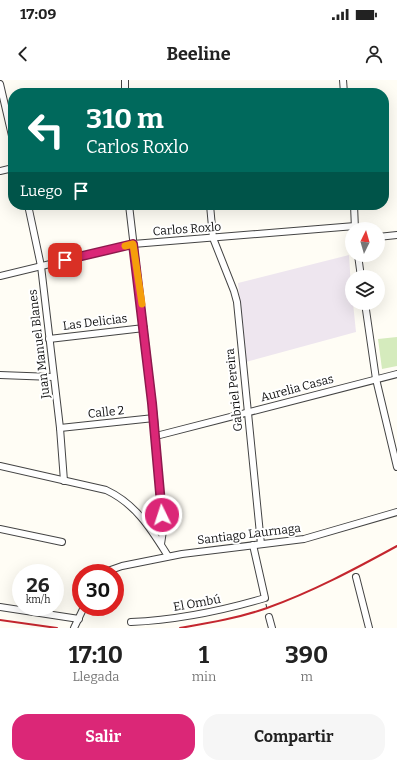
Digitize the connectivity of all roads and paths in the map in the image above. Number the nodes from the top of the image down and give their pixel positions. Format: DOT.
graph roads {
  1 [pos="0,84"];
  2 [pos="8,118"];
  3 [pos="29,210"];
  4 [pos="130,210"];
  5 [pos="210,210"];
  6 [pos="354,210"];
  7 [pos="355,222"];
  8 [pos="345,229"];
  9 [pos="397,235"];
  10 [pos="385,236"];
  11 [pos="213,238"];
  12 [pos="133,244"];
  13 [pos="41,266"];
  14 [pos="0,276"];
  15 [pos="366,310"];
  16 [pos="144,328"];
  17 [pos="48,339"];
  18 [pos="397,374"];
  19 [pos="0,375"];
  20 [pos="53,377"];
  21 [pos="376,379"];
  22 [pos="247,413"];
  23 [pos="154,418"];
  24 [pos="60,428"];
  25 [pos="156,436"];
  26 [pos="0,466"];
  27 [pos="397,467"];
  28 [pos="64,481"];
  29 [pos="397,512"];
  30 [pos="0,529"];
  31 [pos="62,542"];
  32 [pos="161,544"];
  33 [pos="261,544"];
  34 [pos="253,545"];
  35 [pos="168,556"];
  36 [pos="124,566"];
  37 [pos="356,577"];
  38 [pos="265,598"];
  39 [pos="0,607"];
  40 [pos="269,617"];
  41 [pos="79,618"];
  42 [pos="131,622"];
  43 [pos="74,628"];
  44 [pos="272,628"];
  45 [pos="369,628"];
  1 -- 2 [label="street"];
  3 -- 13 [label="street, Juan Manuel Blanes"];
  4 -- 12 [label="street"];
  5 -- 11 [label="street, Gabriel Pereira"];
  6 -- 7 [label="street"];
  8 -- 11 [label="street, Carlos Roxlo"];
  9 -- 10 [label="street"];
  11 -- 12 [label="street, Carlos Roxlo"];
  11 -- 22 [label="street, Gabriel Pereira"];
  12 -- 13 [label="street, Carlos Roxlo"];
  12 -- 16 [label="street"];
  13 -- 14 [label="street, Carlos Roxlo"];
  13 -- 17 [label="street, Juan Manuel Blanes"];
  15 -- 21 [label="street"];
  16 -- 17 [label="street, Las Delicias"];
  16 -- 23 [label="street"];
  17 -- 20 [label="street, Juan Manuel Blanes"];
  18 -- 21 [label="street, Aurelia Casas"];
  19 -- 20 [label="street"];
  20 -- 24 [label="street, Juan Manuel Blanes"];
  21 -- 22 [label="street, Aurelia Casas"];
  21 -- 27 [label="street"];
  22 -- 25 [label="street, Aurelia Casas"];
  22 -- 33 [label="street, Gabriel Pereira"];
  23 -- 24 [label="street, Calle 2"];
  23 -- 25 [label="street"];
  24 -- 28 [label="street, Juan Manuel Blanes"];
  25 -- 32 [label="street"];
  26 -- 28 [label="street"];
  28 -- 32 [label="street"];
  29 -- 33 [label="street, Santiago Laurnaga"];
  30 -- 31 [label="street"];
  32 -- 35 [label="street"];
  33 -- 34 [label="street, Santiago Laurnaga"];
  34 -- 35 [label="street, Santiago Laurnaga"];
  34 -- 38 [label="street"];
  35 -- 36 [label="street, Santiago Laurnaga"];
  37 -- 45 [label="street"];
  38 -- 40 [label="path"];
  38 -- 42 [label="street, El Ombú"];
  39 -- 41 [label="street"];
  40 -- 44 [label="street"];
  41 -- 43 [label="street"];
}
